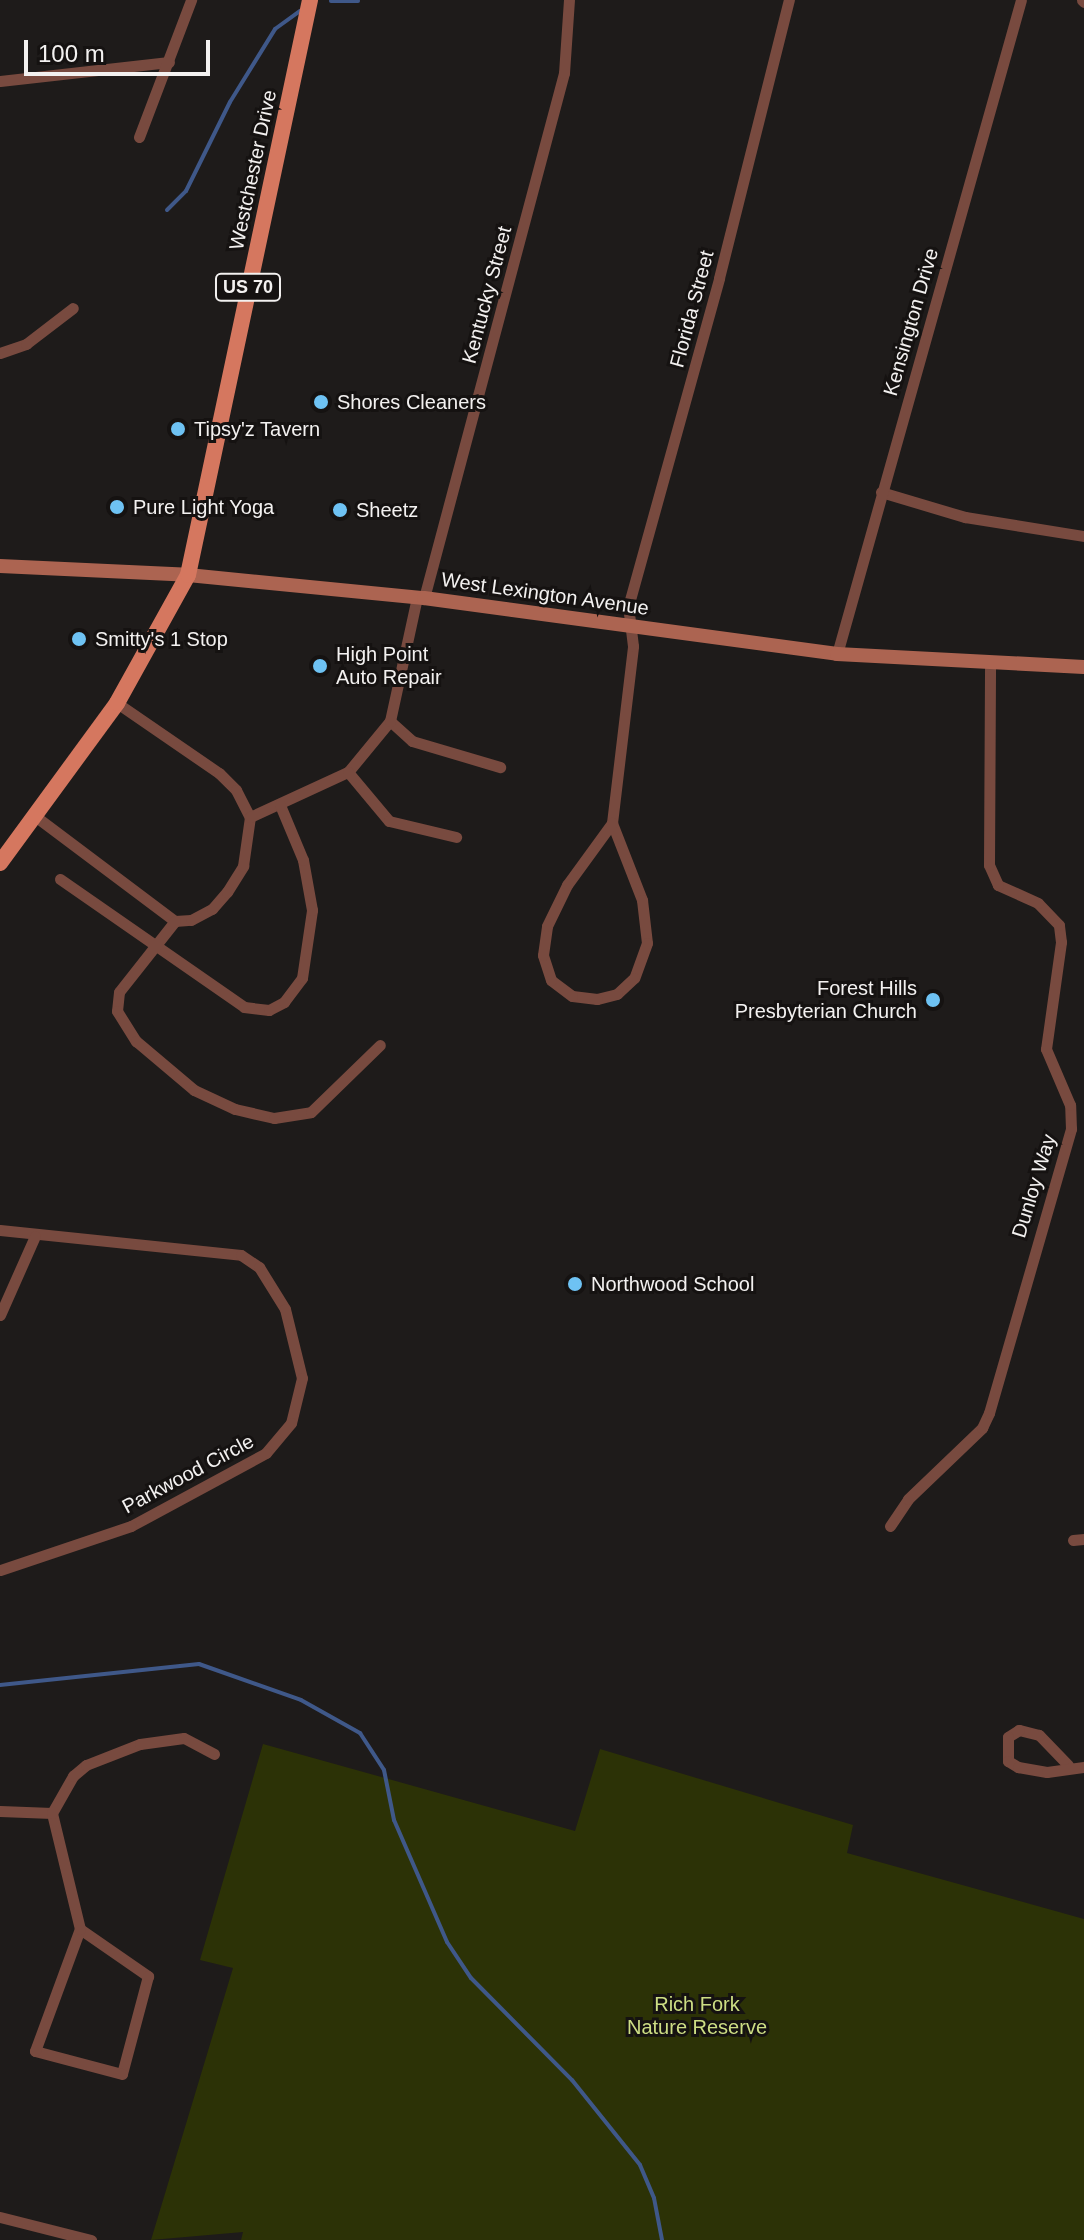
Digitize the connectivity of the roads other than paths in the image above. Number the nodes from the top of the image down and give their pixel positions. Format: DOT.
graph roads {
  1 [pos="191,0"];
  2 [pos="310,0"];
  3 [pos="569,0"];
  4 [pos="789,0"];
  5 [pos="1021,0"];
  6 [pos="169,62"];
  7 [pos="0,81"];
  8 [pos="139,137"];
  9 [pos="73,308"];
  10 [pos="0,353"];
  11 [pos="881,492"];
  12 [pos="1084,536"];
  13 [pos="0,566"];
  14 [pos="188,575"];
  15 [pos="420,597"];
  16 [pos="630,626"];
  17 [pos="837,654"];
  18 [pos="990,665"];
  19 [pos="1084,667"];
  20 [pos="117,703"];
  21 [pos="390,721"];
  22 [pos="500,767"];
  23 [pos="348,772"];
  24 [pos="280,805"];
  25 [pos="35,816"];
  26 [pos="250,817"];
  27 [pos="612,823"];
  28 [pos="456,837"];
  29 [pos="0,863"];
  30 [pos="60,879"];
  31 [pos="175,921"];
  32 [pos="158,946"];
  33 [pos="380,1045"];
  34 [pos="0,1230"];
  35 [pos="35,1236"];
  36 [pos="0,1315"];
  37 [pos="890,1526"];
  38 [pos="0,1570"];
  39 [pos="214,1754"];
  40 [pos="1068,1765"];
  41 [pos="1084,1767"];
  42 [pos="0,1811"];
  43 [pos="52,1813"];
  44 [pos="80,1929"];
  45 [pos="0,2217"];
  46 [pos="91,2240"];
  1 -- 6 [label="street"];
  2 -- 14 [label="main road, Westchester Drive / US 70"];
  3 -- 15 [label="street, Kentucky Street"];
  4 -- 16 [label="street, Florida Street"];
  5 -- 11 [label="street, Kensington Drive"];
  6 -- 7 [label="street"];
  6 -- 8 [label="street"];
  9 -- 10 [label="street"];
  11 -- 12 [label="street"];
  11 -- 17 [label="street, Kensington Drive"];
  13 -- 14 [label="street, West Lexington Avenue"];
  14 -- 15 [label="street, West Lexington Avenue"];
  14 -- 20 [label="main road, Westchester Drive / US 70"];
  15 -- 16 [label="street, West Lexington Avenue"];
  15 -- 21 [label="street, Kentucky Street"];
  16 -- 17 [label="street, West Lexington Avenue"];
  16 -- 27 [label="street, Florida Street"];
  17 -- 18 [label="street, West Lexington Avenue"];
  18 -- 19 [label="street, West Lexington Avenue"];
  18 -- 37 [label="street, Dunloy Way"];
  20 -- 25 [label="main road, Westchester Drive / US 70"];
  20 -- 26 [label="street"];
  21 -- 22 [label="street"];
  21 -- 23 [label="street"];
  23 -- 24 [label="street"];
  23 -- 28 [label="street"];
  24 -- 26 [label="street"];
  24 -- 32 [label="street"];
  25 -- 29 [label="main road, Westchester Drive / US 70"];
  25 -- 31 [label="street"];
  26 -- 31 [label="street"];
  27 -- 27 [label="street"];
  30 -- 32 [label="street"];
  31 -- 32 [label="street"];
  32 -- 33 [label="street"];
  34 -- 35 [label="street, Parkwood Circle"];
  35 -- 36 [label="street"];
  35 -- 38 [label="street, Parkwood Circle"];
  39 -- 43 [label="street"];
  40 -- 40 [label="street"];
  40 -- 41 [label="street"];
  42 -- 43 [label="street"];
  43 -- 44 [label="street"];
  44 -- 44 [label="street"];
  45 -- 46 [label="street"];
}
